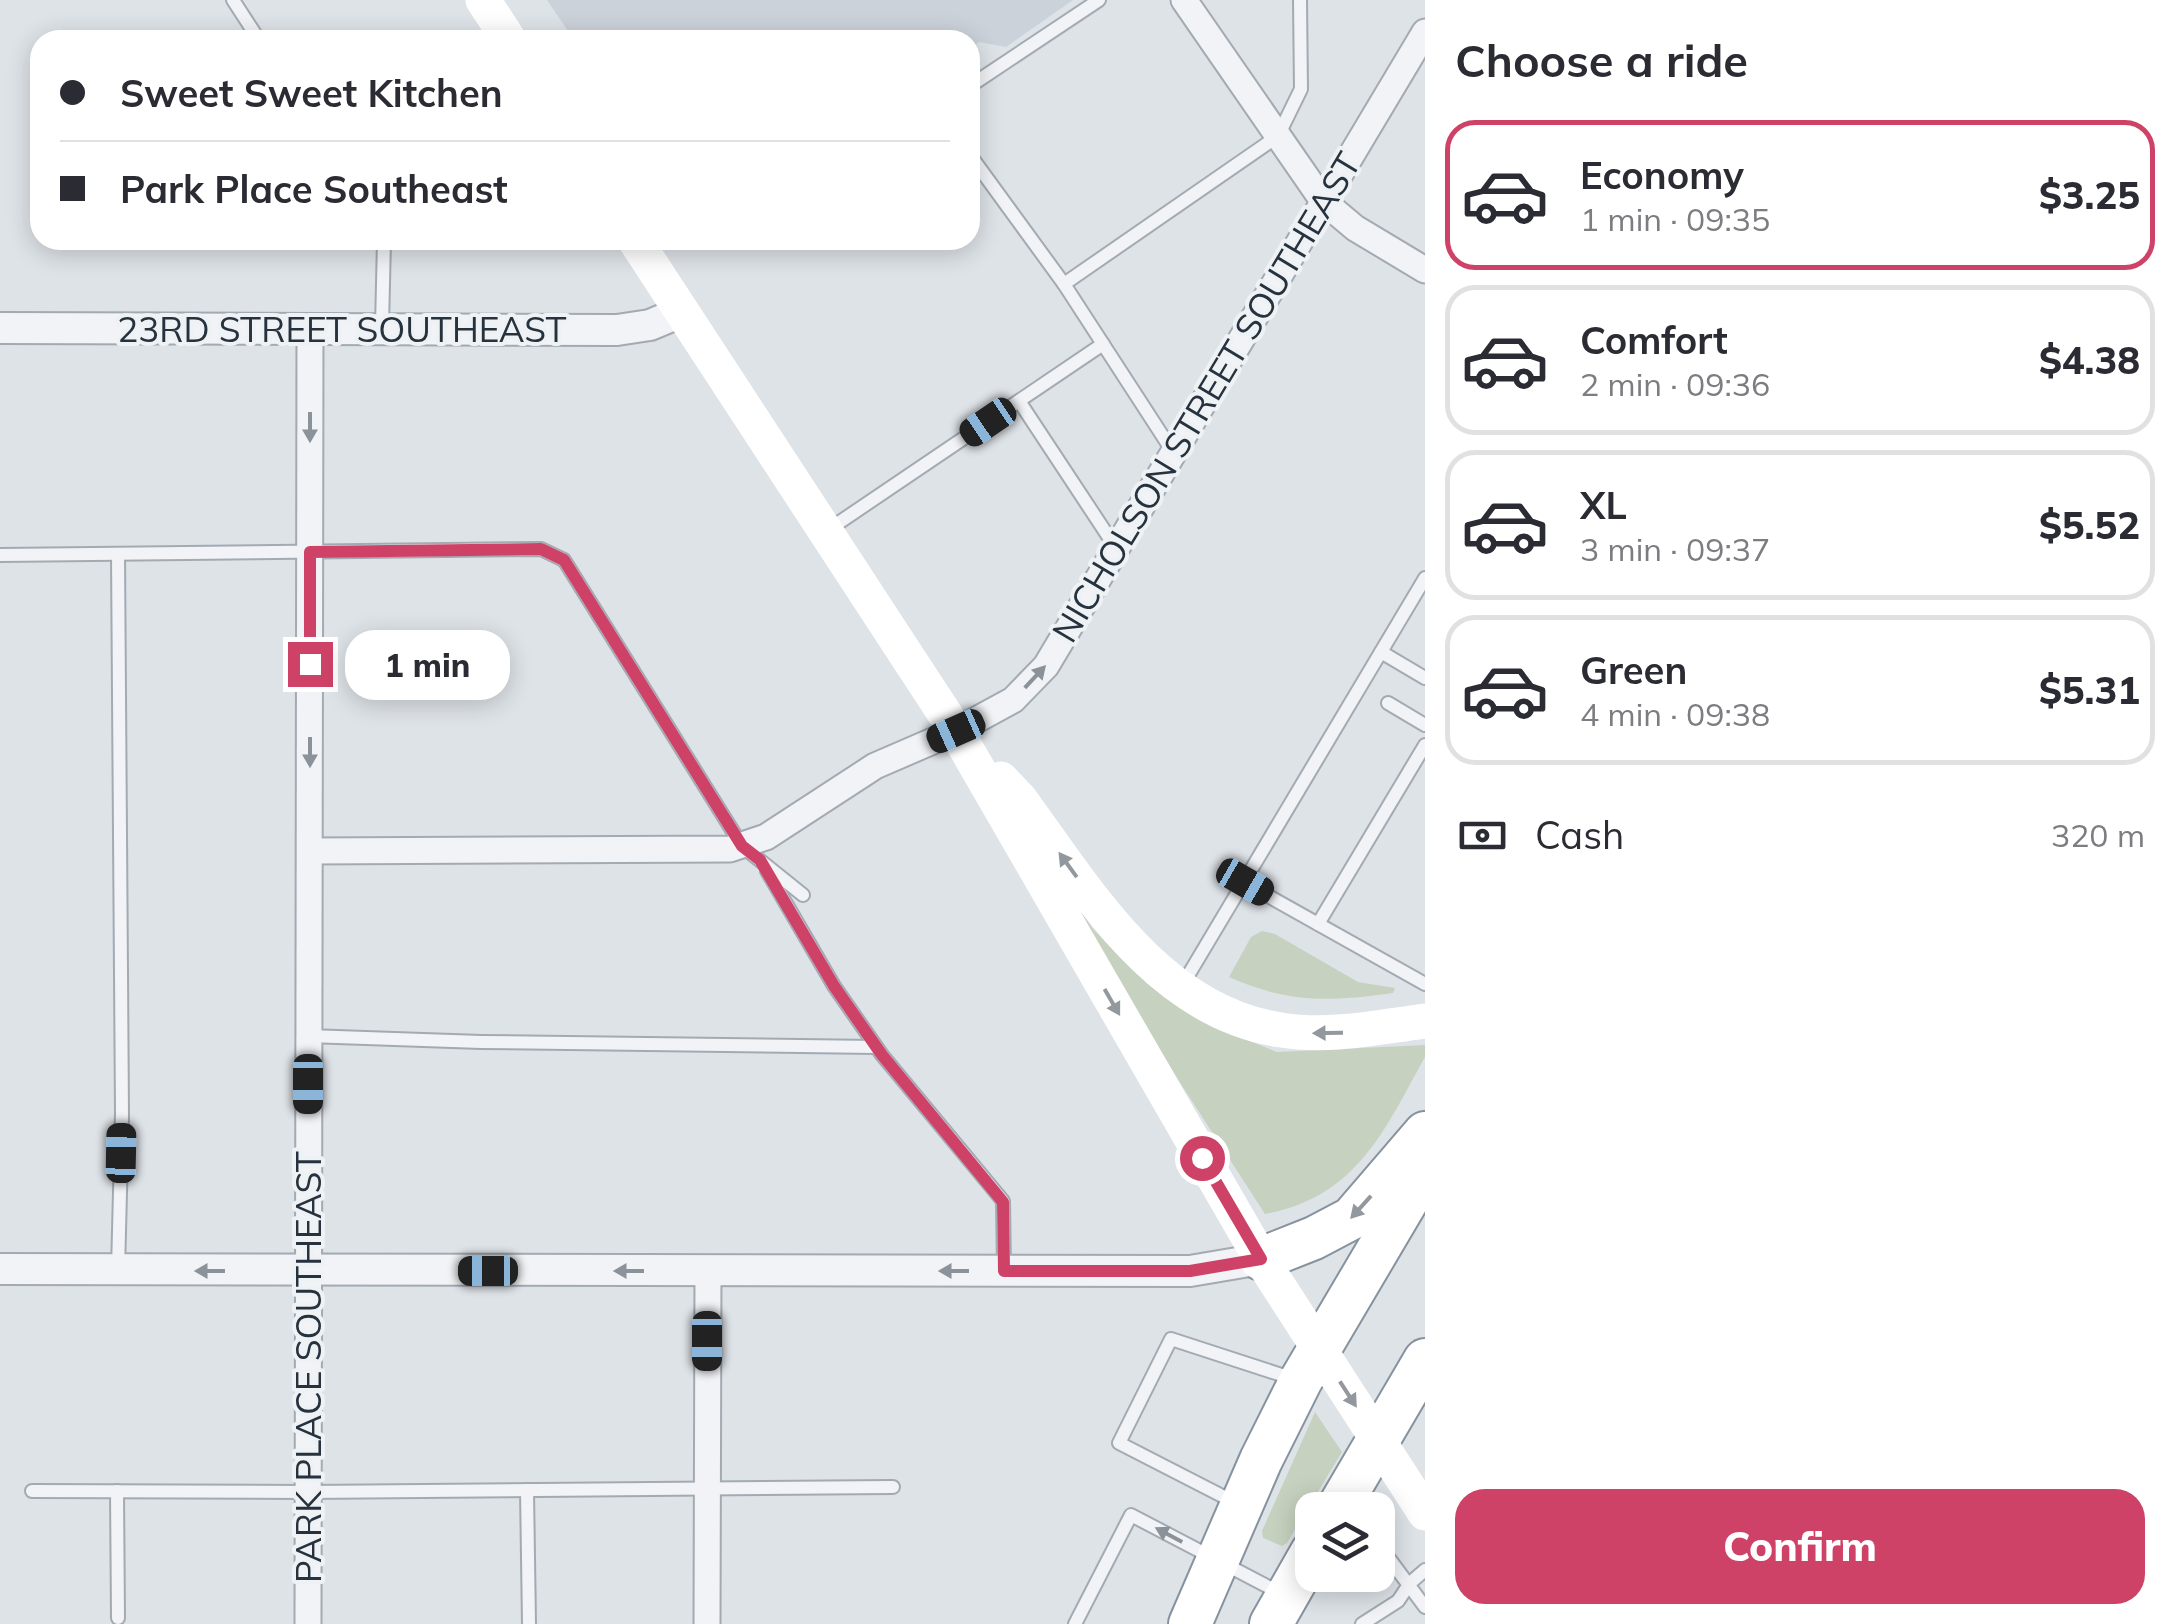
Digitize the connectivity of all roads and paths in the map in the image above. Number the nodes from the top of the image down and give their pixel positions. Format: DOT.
graph roads {
  1 [pos="233,0"];
  2 [pos="484,0"];
  3 [pos="1099,0"];
  4 [pos="1184,0"];
  5 [pos="1300,0"];
  6 [pos="252,30"];
  7 [pos="502,30"];
  8 [pos="1425,32"];
  9 [pos="980,79"];
  10 [pos="1278,136"];
  11 [pos="980,169"];
  12 [pos="1323,201"];
  13 [pos="384,250"];
  14 [pos="641,250"];
  15 [pos="1425,270"];
  16 [pos="1064,284"];
  17 [pos="681,312"];
  18 [pos="0,328"];
  19 [pos="310,330"];
  20 [pos="382,330"];
  21 [pos="1103,344"];
  22 [pos="1019,401"];
  23 [pos="1174,452"];
  24 [pos="825,532"];
  25 [pos="1116,548"];
  26 [pos="310,552"];
  27 [pos="118,554"];
  28 [pos="0,555"];
  29 [pos="1425,578"];
  30 [pos="1381,652"];
  31 [pos="1425,678"];
  32 [pos="1388,703"];
  33 [pos="1425,725"];
  34 [pos="956,731"];
  35 [pos="1425,745"];
  36 [pos="310,851"];
  37 [pos="751,853"];
  38 [pos="1245,882"];
  39 [pos="802,895"];
  40 [pos="1318,924"];
  41 [pos="1425,984"];
  42 [pos="1181,987"];
  43 [pos="1425,1021"];
  44 [pos="308,1036"];
  45 [pos="876,1047"];
  46 [pos="1425,1133"];
  47 [pos="1425,1170"];
  48 [pos="1261,1259"];
  49 [pos="0,1269"];
  50 [pos="118,1270"];
  51 [pos="307,1271"];
  52 [pos="708,1271"];
  53 [pos="1004,1271"];
  54 [pos="1425,1360"];
  55 [pos="1310,1364"];
  56 [pos="1378,1440"];
  57 [pos="893,1487"];
  58 [pos="707,1488"];
  59 [pos="527,1490"];
  60 [pos="32,1491"];
  61 [pos="117,1492"];
  62 [pos="308,1492"];
  63 [pos="1348,1492"];
  64 [pos="1241,1506"];
  65 [pos="1425,1514"];
  66 [pos="1217,1560"];
  67 [pos="1395,1566"];
  68 [pos="1425,1570"];
  69 [pos="1295,1584"];
  70 [pos="1410,1584"];
  71 [pos="1425,1608"];
  72 [pos="1278,1616"];
  73 [pos="118,1618"];
  74 [pos="308,1624"];
  75 [pos="529,1624"];
  76 [pos="708,1624"];
  77 [pos="1075,1624"];
  78 [pos="1190,1624"];
  79 [pos="1362,1624"];
  1 -- 6 [label="lane"];
  2 -- 7 [label="main road"];
  3 -- 9 [label="lane"];
  4 -- 10 [label="street"];
  5 -- 10 [label="lane"];
  8 -- 12 [label="street, NICHOLSON STREET SOUTHEAST"];
  10 -- 12 [label="street"];
  10 -- 16 [label="lane"];
  11 -- 16 [label="lane"];
  12 -- 15 [label="street"];
  12 -- 23 [label="street, NICHOLSON STREET SOUTHEAST"];
  13 -- 20 [label="lane"];
  14 -- 17 [label="main road"];
  16 -- 21 [label="lane"];
  17 -- 20 [label="street, 23RD STREET SOUTHEAST"];
  17 -- 24 [label="main road"];
  18 -- 19 [label="street, 23RD STREET SOUTHEAST"];
  19 -- 20 [label="street, 23RD STREET SOUTHEAST"];
  19 -- 26 [label="street, PARK PLACE SOUTHEAST, one-way"];
  21 -- 22 [label="lane"];
  21 -- 23 [label="lane"];
  22 -- 24 [label="lane"];
  22 -- 25 [label="lane"];
  23 -- 25 [label="street, NICHOLSON STREET SOUTHEAST"];
  24 -- 34 [label="main road"];
  34 -- 25 [label="street, NICHOLSON STREET SOUTHEAST, one-way"];
  26 -- 27 [label="lane"];
  26 -- 36 [label="street, PARK PLACE SOUTHEAST, one-way"];
  26 -- 37 [label="lane"];
  27 -- 28 [label="lane"];
  27 -- 50 [label="lane"];
  29 -- 30 [label="lane"];
  30 -- 31 [label="lane"];
  30 -- 38 [label="lane"];
  32 -- 33 [label="lane"];
  34 -- 37 [label="street, NICHOLSON STREET SOUTHEAST"];
  42 -- 34 [label="main road, one-way"];
  34 -- 48 [label="main road, one-way"];
  35 -- 40 [label="lane"];
  36 -- 37 [label="street"];
  36 -- 44 [label="street, PARK PLACE SOUTHEAST"];
  37 -- 39 [label="lane"];
  37 -- 45 [label="lane"];
  38 -- 40 [label="lane"];
  38 -- 42 [label="lane"];
  40 -- 41 [label="lane"];
  43 -- 42 [label="main road, one-way"];
  44 -- 45 [label="lane"];
  44 -- 51 [label="street, PARK PLACE SOUTHEAST"];
  45 -- 53 [label="lane"];
  46 -- 48 [label="highway, one-way"];
  47 -- 55 [label="highway"];
  48 -- 53 [label="street"];
  48 -- 55 [label="main road"];
  49 -- 50 [label="street"];
  51 -- 50 [label="street, one-way"];
  52 -- 51 [label="street, one-way"];
  51 -- 62 [label="street, PARK PLACE SOUTHEAST"];
  53 -- 52 [label="street, one-way"];
  52 -- 58 [label="street"];
  54 -- 56 [label="highway"];
  55 -- 56 [label="main road, one-way"];
  55 -- 64 [label="highway"];
  55 -- 64 [label="lane"];
  56 -- 63 [label="highway"];
  56 -- 65 [label="main road"];
  57 -- 58 [label="lane"];
  58 -- 59 [label="lane"];
  58 -- 76 [label="street"];
  59 -- 62 [label="lane"];
  59 -- 75 [label="lane"];
  60 -- 61 [label="lane"];
  61 -- 62 [label="lane"];
  61 -- 73 [label="lane"];
  62 -- 74 [label="street, PARK PLACE SOUTHEAST"];
  64 -- 66 [label="highway"];
  66 -- 72 [label="lane"];
  66 -- 77 [label="lane, one-way"];
  66 -- 78 [label="highway"];
  67 -- 70 [label="lane"];
  68 -- 70 [label="lane"];
  69 -- 72 [label="highway"];
  70 -- 71 [label="lane"];
  70 -- 79 [label="lane"];
}
